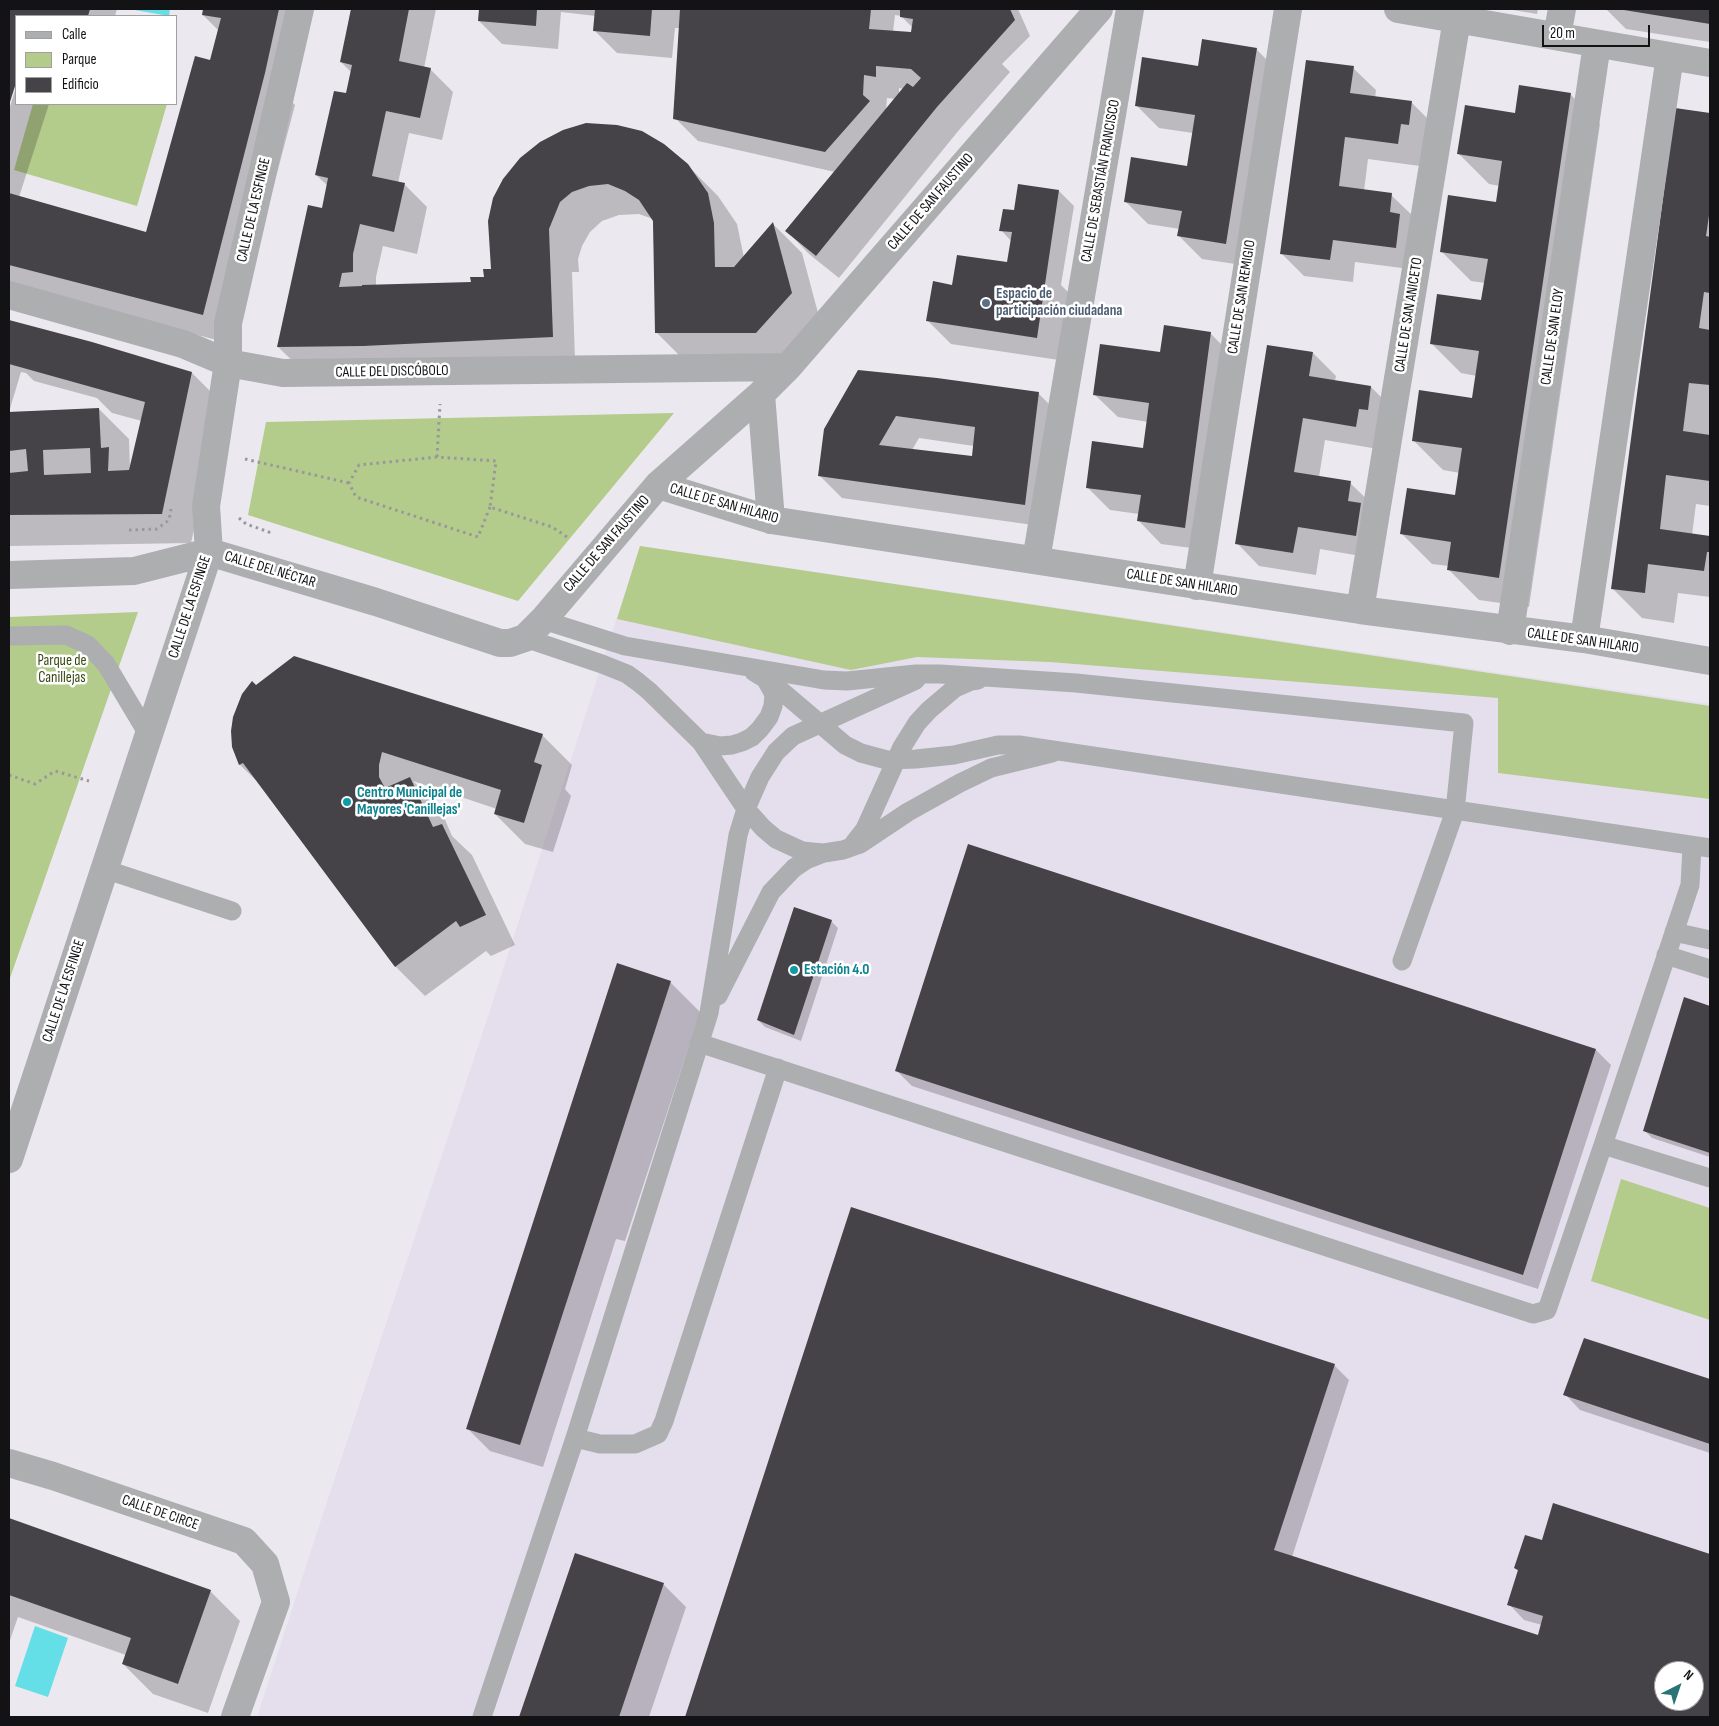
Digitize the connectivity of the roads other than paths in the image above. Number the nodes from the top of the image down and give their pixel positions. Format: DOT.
graph roads {
  1 [pos="300,9"];
  2 [pos="1099,9"];
  3 [pos="1130,9"];
  4 [pos="1288,9"];
  5 [pos="1398,9"];
  6 [pos="1562,9"];
  7 [pos="1457,19"];
  8 [pos="1557,36"];
  9 [pos="1597,44"];
  10 [pos="1670,56"];
  11 [pos="1710,63"];
  12 [pos="9,295"];
  13 [pos="228,363"];
  14 [pos="788,367"];
  15 [pos="760,394"];
  16 [pos="658,485"];
  17 [pos="772,520"];
  18 [pos="209,552"];
  19 [pos="1036,560"];
  20 [pos="9,575"];
  21 [pos="1197,586"];
  22 [pos="1360,610"];
  23 [pos="534,629"];
  24 [pos="1510,631"];
  25 [pos="11,636"];
  26 [pos="1584,640"];
  27 [pos="1710,661"];
  28 [pos="738,664"];
  29 [pos="940,674"];
  30 [pos="763,676"];
  31 [pos="994,678"];
  32 [pos="820,723"];
  33 [pos="149,736"];
  34 [pos="700,742"];
  35 [pos="1060,751"];
  36 [pos="897,760"];
  37 [pos="746,809"];
  38 [pos="1455,811"];
  39 [pos="1701,847"];
  40 [pos="844,850"];
  41 [pos="824,853"];
  42 [pos="104,869"];
  43 [pos="232,912"];
  44 [pos="1674,932"];
  45 [pos="1710,940"];
  46 [pos="1666,955"];
  47 [pos="1402,961"];
  48 [pos="1710,970"];
  49 [pos="709,1013"];
  50 [pos="699,1043"];
  51 [pos="778,1068"];
  52 [pos="1604,1145"];
  53 [pos="9,1158"];
  54 [pos="1710,1178"];
  55 [pos="575,1438"];
  56 [pos="9,1464"];
  57 [pos="235,1717"];
  58 [pos="482,1717"];
  1 -- 13 [label="street, CALLE DE LA ESFINGE"];
  2 -- 14 [label="street, CALLE DE SAN FAUSTINO"];
  3 -- 19 [label="street, CALLE DE SEBASTIÁN FRANCISCO"];
  4 -- 21 [label="street, CALLE DE SAN REMIGIO"];
  5 -- 7 [label="street"];
  6 -- 8 [label="street"];
  7 -- 8 [label="street"];
  7 -- 22 [label="street, CALLE DE SAN ANICETO"];
  8 -- 9 [label="street"];
  9 -- 10 [label="street"];
  9 -- 24 [label="street, CALLE DE SAN ELOY"];
  10 -- 11 [label="street"];
  10 -- 26 [label="street"];
  12 -- 13 [label="street, CALLE DEL DISCÓBOLO"];
  13 -- 14 [label="street, CALLE DEL DISCÓBOLO"];
  13 -- 18 [label="street, CALLE DE LA ESFINGE"];
  14 -- 15 [label="street, CALLE DE SAN FAUSTINO"];
  15 -- 16 [label="street, CALLE DE SAN FAUSTINO"];
  15 -- 17 [label="street"];
  16 -- 17 [label="street, CALLE DE SAN HILARIO"];
  16 -- 23 [label="street, CALLE DE SAN FAUSTINO"];
  17 -- 19 [label="street, CALLE DE SAN HILARIO"];
  18 -- 20 [label="street, CALLE DEL NÉCTAR"];
  18 -- 23 [label="street, CALLE DEL NÉCTAR"];
  18 -- 33 [label="street, CALLE DE LA ESFINGE"];
  19 -- 21 [label="street, CALLE DE SAN HILARIO"];
  21 -- 22 [label="street, CALLE DE SAN HILARIO"];
  22 -- 24 [label="street, CALLE DE SAN HILARIO"];
  23 -- 28 [label="lane"];
  23 -- 34 [label="lane"];
  24 -- 26 [label="street, CALLE DE SAN HILARIO"];
  25 -- 33 [label="lane"];
  26 -- 27 [label="street, CALLE DE SAN HILARIO"];
  28 -- 29 [label="lane"];
  28 -- 30 [label="lane"];
  29 -- 31 [label="lane"];
  29 -- 32 [label="lane"];
  30 -- 32 [label="lane"];
  30 -- 34 [label="lane"];
  31 -- 36 [label="lane"];
  31 -- 38 [label="lane"];
  32 -- 36 [label="lane"];
  32 -- 37 [label="lane"];
  33 -- 42 [label="street, CALLE DE LA ESFINGE"];
  34 -- 37 [label="lane"];
  35 -- 36 [label="lane"];
  35 -- 38 [label="lane"];
  35 -- 40 [label="lane"];
  36 -- 40 [label="lane"];
  37 -- 41 [label="lane"];
  37 -- 49 [label="lane"];
  38 -- 39 [label="lane"];
  38 -- 47 [label="lane"];
  39 -- 44 [label="lane"];
  40 -- 41 [label="lane"];
  41 -- 49 [label="lane"];
  42 -- 43 [label="lane"];
  42 -- 53 [label="street, CALLE DE LA ESFINGE"];
  44 -- 45 [label="lane"];
  44 -- 46 [label="lane"];
  46 -- 48 [label="lane"];
  46 -- 52 [label="lane"];
  49 -- 50 [label="lane"];
  50 -- 51 [label="lane"];
  50 -- 55 [label="lane"];
  51 -- 52 [label="lane"];
  51 -- 55 [label="lane"];
  52 -- 54 [label="lane"];
  55 -- 58 [label="lane"];
  56 -- 57 [label="street, CALLE DE CIRCE"];
}
